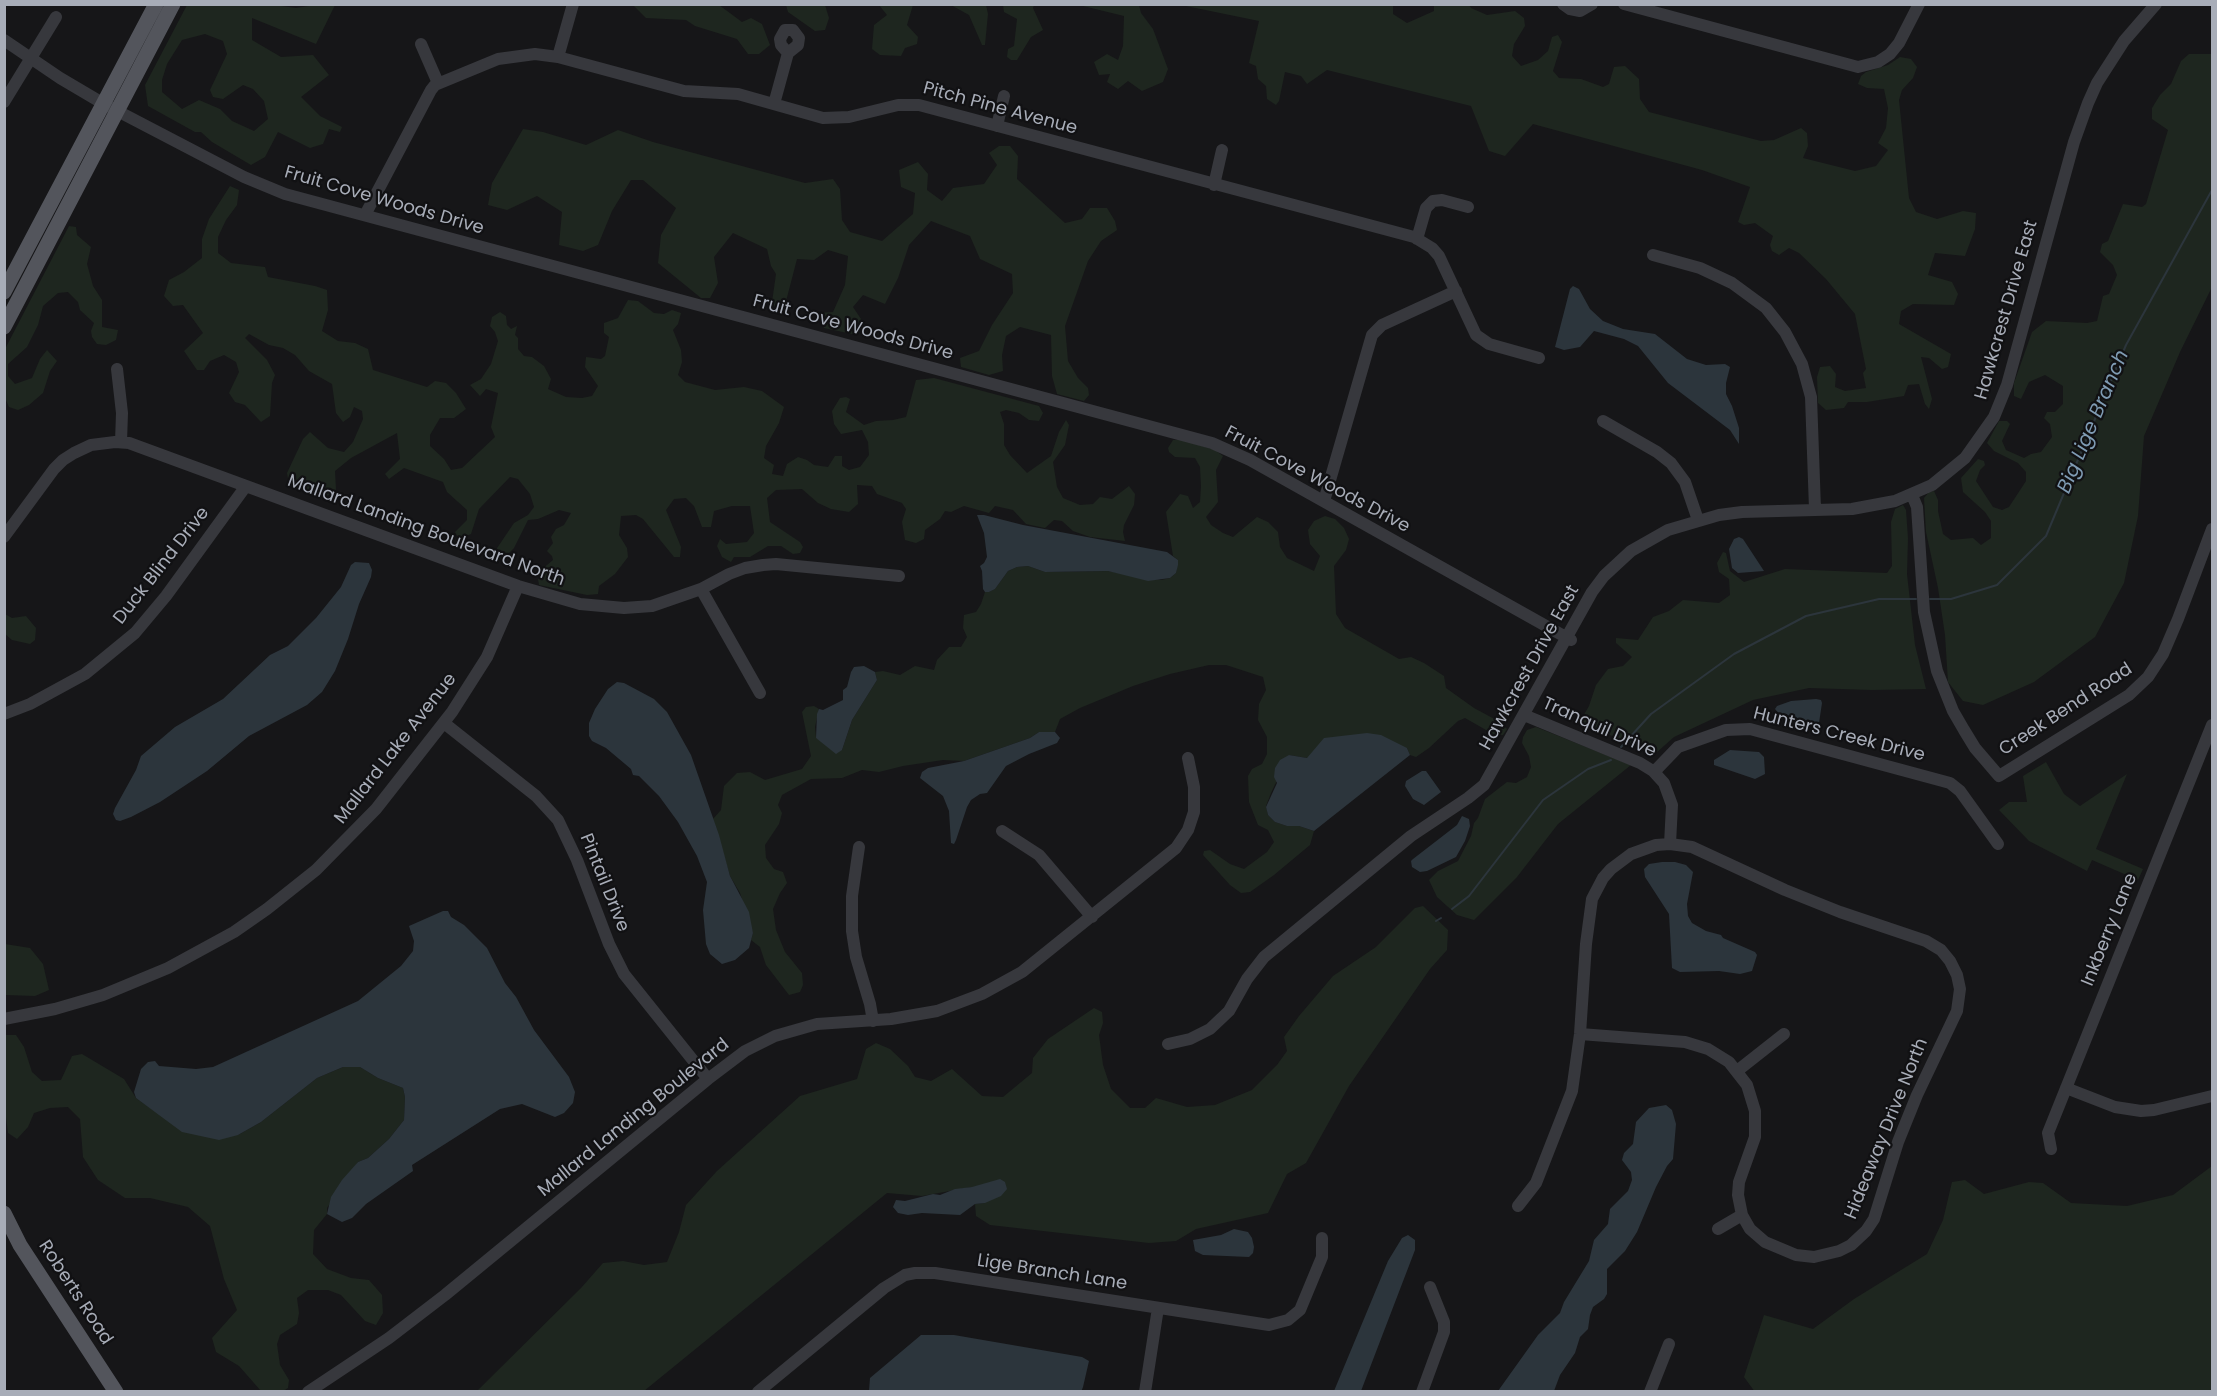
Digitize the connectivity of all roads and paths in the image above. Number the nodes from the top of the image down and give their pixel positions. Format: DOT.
graph roads {
  1 [pos="156,4"];
  2 [pos="174,4"];
  3 [pos="573,4"];
  4 [pos="1592,4"];
  5 [pos="1624,4"];
  6 [pos="1919,4"];
  7 [pos="2156,4"];
  8 [pos="1567,7"];
  9 [pos="56,17"];
  10 [pos="4,40"];
  11 [pos="421,44"];
  12 [pos="788,53"];
  13 [pos="558,57"];
  14 [pos="30,59"];
  15 [pos="438,83"];
  16 [pos="1004,96"];
  17 [pos="4,102"];
  18 [pos="774,104"];
  19 [pos="111,107"];
  20 [pos="997,126"];
  21 [pos="1222,150"];
  22 [pos="1214,185"];
  23 [pos="1468,207"];
  24 [pos="365,215"];
  25 [pos="1417,238"];
  26 [pos="1653,255"];
  27 [pos="1456,291"];
  28 [pos="4,292"];
  29 [pos="4,327"];
  30 [pos="1539,358"];
  31 [pos="117,369"];
  32 [pos="1603,421"];
  33 [pos="121,442"];
  34 [pos="246,486"];
  35 [pos="1912,495"];
  36 [pos="1324,501"];
  37 [pos="1815,509"];
  38 [pos="1698,520"];
  39 [pos="2212,528"];
  40 [pos="4,537"];
  41 [pos="899,576"];
  42 [pos="518,586"];
  43 [pos="701,589"];
  44 [pos="1568,638"];
  45 [pos="760,693"];
  46 [pos="4,714"];
  47 [pos="1524,715"];
  48 [pos="444,723"];
  49 [pos="2212,725"];
  50 [pos="1188,758"];
  51 [pos="1654,772"];
  52 [pos="1002,831"];
  53 [pos="1670,844"];
  54 [pos="1998,844"];
  55 [pos="859,846"];
  56 [pos="1092,917"];
  57 [pos="4,1019"];
  58 [pos="873,1021"];
  59 [pos="1580,1034"];
  60 [pos="1784,1034"];
  61 [pos="1168,1044"];
  62 [pos="1737,1071"];
  63 [pos="708,1078"];
  64 [pos="2066,1088"];
  65 [pos="2212,1096"];
  66 [pos="2051,1149"];
  67 [pos="1518,1206"];
  68 [pos="4,1213"];
  69 [pos="1742,1215"];
  70 [pos="1718,1229"];
  71 [pos="1322,1238"];
  72 [pos="1430,1287"];
  73 [pos="1158,1308"];
  74 [pos="1669,1344"];
  75 [pos="117,1392"];
  76 [pos="308,1392"];
  77 [pos="758,1392"];
  78 [pos="1145,1392"];
  79 [pos="1422,1392"];
  80 [pos="1650,1392"];
  1 -- 19 [label="main road"];
  2 -- 19 [label="main road"];
  3 -- 13 [label="street"];
  4 -- 8 [label="street"];
  5 -- 6 [label="street"];
  7 -- 35 [label="street, Hawkcrest Drive East"];
  9 -- 14 [label="street"];
  10 -- 14 [label="street, Fruit Cove Woods Drive"];
  11 -- 15 [label="street"];
  12 -- 18 [label="street"];
  13 -- 15 [label="street, Pitch Pine Avenue"];
  13 -- 18 [label="street, Pitch Pine Avenue"];
  14 -- 17 [label="street"];
  14 -- 19 [label="street, Fruit Cove Woods Drive"];
  15 -- 24 [label="street"];
  16 -- 20 [label="street"];
  18 -- 20 [label="street, Pitch Pine Avenue"];
  19 -- 24 [label="street, Fruit Cove Woods Drive"];
  19 -- 28 [label="main road"];
  19 -- 29 [label="main road"];
  20 -- 22 [label="street, Pitch Pine Avenue"];
  21 -- 22 [label="street"];
  22 -- 25 [label="street, Pitch Pine Avenue"];
  23 -- 25 [label="street"];
  24 -- 36 [label="street, Fruit Cove Woods Drive"];
  25 -- 27 [label="street, Pitch Pine Avenue"];
  26 -- 37 [label="street"];
  27 -- 30 [label="street, Pitch Pine Avenue"];
  27 -- 36 [label="street"];
  31 -- 33 [label="street"];
  32 -- 38 [label="street"];
  33 -- 34 [label="street, Mallard Landing Boulevard North"];
  33 -- 40 [label="street"];
  34 -- 42 [label="street, Mallard Landing Boulevard North"];
  34 -- 46 [label="street, Duck Blind Drive"];
  35 -- 37 [label="street, Hawkcrest Drive East"];
  35 -- 39 [label="street, Creek Bend Road"];
  36 -- 44 [label="street, Fruit Cove Woods Drive"];
  37 -- 38 [label="street, Hawkcrest Drive East"];
  38 -- 44 [label="street, Hawkcrest Drive East"];
  41 -- 43 [label="street, Mallard Landing Boulevard North"];
  42 -- 43 [label="street, Mallard Landing Boulevard North"];
  42 -- 48 [label="street, Mallard Lake Avenue"];
  43 -- 45 [label="street"];
  44 -- 47 [label="street, Hawkcrest Drive East"];
  47 -- 51 [label="street, Tranquil Drive"];
  47 -- 61 [label="street, Hawkcrest Drive East"];
  48 -- 57 [label="street, Mallard Lake Avenue"];
  48 -- 63 [label="street, Pintail Drive"];
  49 -- 64 [label="street, Inkberry Lane"];
  50 -- 56 [label="street, Mallard Landing Boulevard"];
  51 -- 53 [label="street, Tranquil Drive"];
  51 -- 54 [label="street, Hunters Creek Drive"];
  52 -- 56 [label="street"];
  53 -- 59 [label="street"];
  53 -- 69 [label="street, Hideaway Drive North"];
  55 -- 58 [label="street"];
  56 -- 58 [label="street, Mallard Landing Boulevard"];
  58 -- 63 [label="street, Mallard Landing Boulevard"];
  59 -- 62 [label="street"];
  59 -- 67 [label="street"];
  60 -- 62 [label="street"];
  62 -- 69 [label="street"];
  63 -- 76 [label="street, Mallard Landing Boulevard"];
  64 -- 65 [label="street"];
  64 -- 66 [label="street, Inkberry Lane"];
  68 -- 75 [label="main road, Roberts Road"];
  69 -- 70 [label="street"];
  71 -- 73 [label="street, Lige Branch Lane"];
  72 -- 79 [label="street"];
  73 -- 77 [label="street, Lige Branch Lane"];
  73 -- 78 [label="street"];
  74 -- 80 [label="street"];
}
